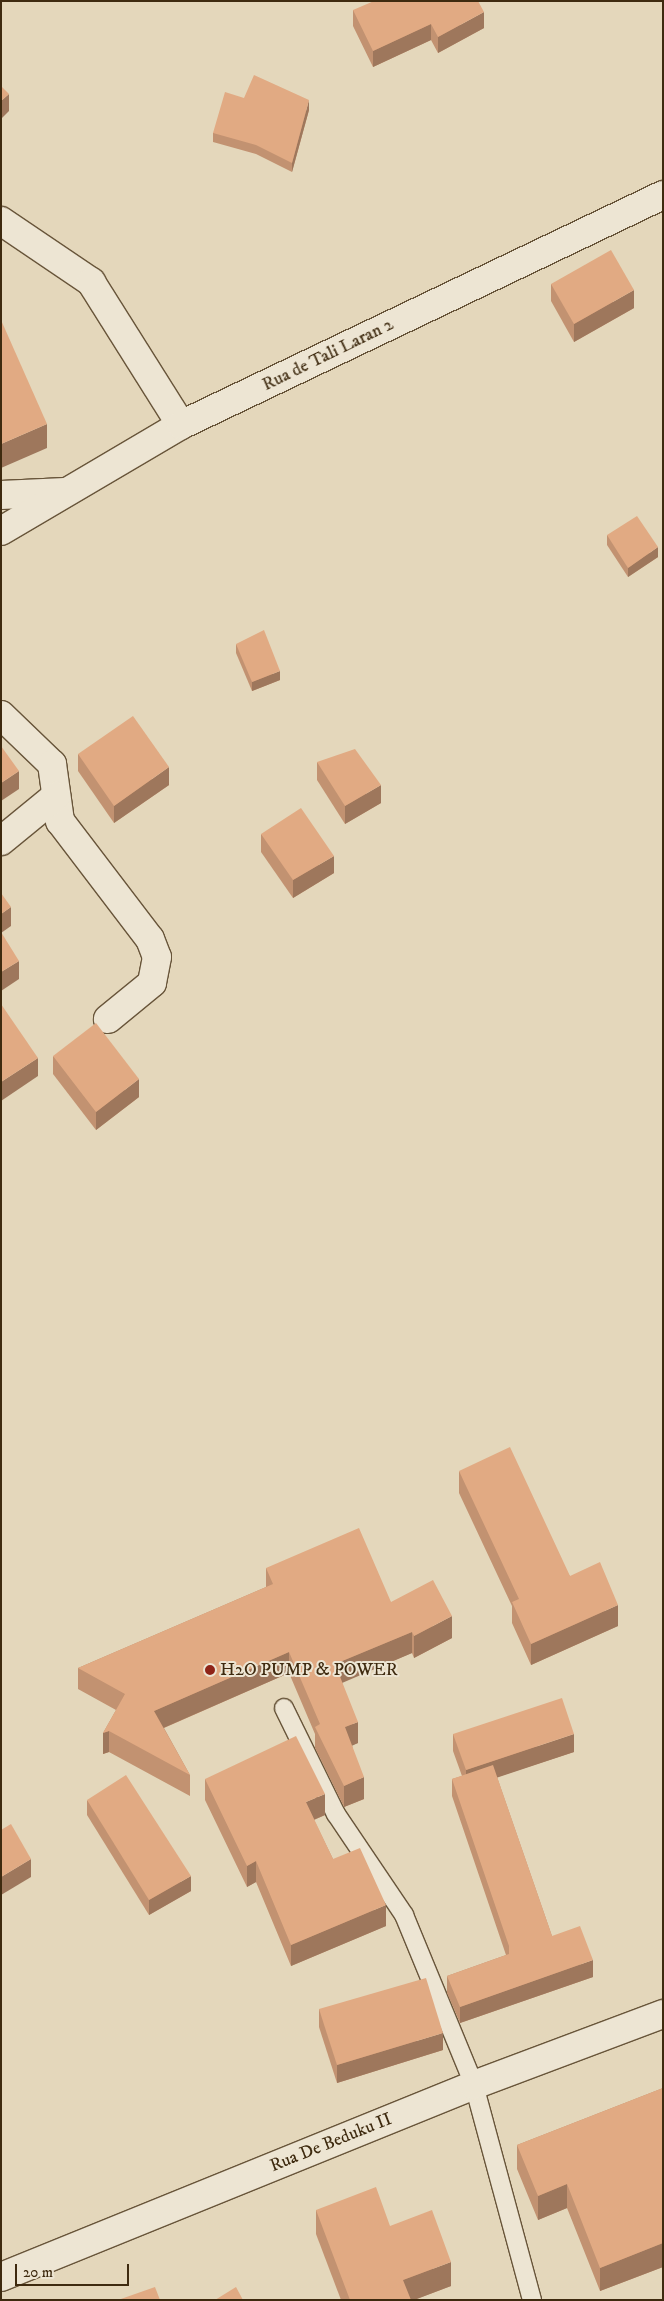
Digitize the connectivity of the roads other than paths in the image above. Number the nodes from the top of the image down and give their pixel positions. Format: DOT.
graph roads {
  1 [pos="663,195"];
  2 [pos="1,222"];
  3 [pos="181,425"];
  4 [pos="71,492"];
  5 [pos="1,495"];
  6 [pos="1,531"];
  7 [pos="1,715"];
  8 [pos="56,796"];
  9 [pos="1,841"];
  10 [pos="108,1020"];
  11 [pos="284,1708"];
  12 [pos="663,2014"];
  13 [pos="474,2085"];
  14 [pos="1,2276"];
  15 [pos="532,2300"];
  1 -- 3 [label="street, Rua de Tali Laran 2"];
  2 -- 3 [label="street"];
  3 -- 4 [label="street, Rua de Tali Laran 2"];
  4 -- 5 [label="street"];
  4 -- 6 [label="street, Rua de Tali Laran 2"];
  7 -- 8 [label="street"];
  8 -- 9 [label="street"];
  8 -- 10 [label="street"];
  11 -- 13 [label="lane"];
  12 -- 13 [label="street, Rua De Beduku II"];
  13 -- 14 [label="street, Rua De Beduku II"];
  13 -- 15 [label="lane"];
}
